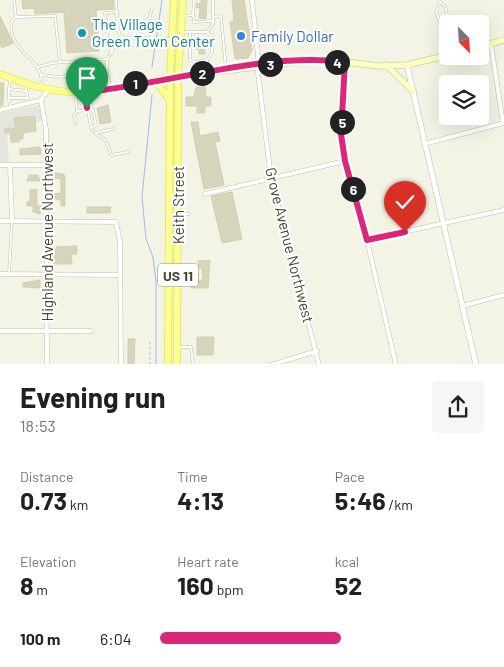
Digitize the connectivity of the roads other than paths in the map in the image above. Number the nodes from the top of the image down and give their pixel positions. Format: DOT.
graph roads {
  1 [pos="14,0"];
  2 [pos="116,0"];
  3 [pos="174,0"];
  4 [pos="183,0"];
  5 [pos="194,0"];
  6 [pos="213,0"];
  7 [pos="252,0"];
  8 [pos="152,9"];
  9 [pos="117,12"];
  10 [pos="193,15"];
  11 [pos="447,15"];
  12 [pos="182,16"];
  13 [pos="16,17"];
  14 [pos="213,19"];
  15 [pos="439,20"];
  16 [pos="181,32"];
  17 [pos="190,32"];
  18 [pos="207,32"];
  19 [pos="121,37"];
  20 [pos="140,38"];
  21 [pos="172,39"];
  22 [pos="504,40"];
  23 [pos="491,44"];
  24 [pos="112,52"];
  25 [pos="439,57"];
  26 [pos="108,59"];
  27 [pos="207,60"];
  28 [pos="60,62"];
  29 [pos="345,62"];
  30 [pos="257,65"];
  31 [pos="386,65"];
  32 [pos="407,65"];
  33 [pos="38,67"];
  34 [pos="226,70"];
  35 [pos="107,72"];
  36 [pos="208,72"];
  37 [pos="0,74"];
  38 [pos="42,75"];
  39 [pos="178,76"];
  40 [pos="10,78"];
  41 [pos="170,78"];
  42 [pos="151,80"];
  43 [pos="26,87"];
  44 [pos="40,88"];
  45 [pos="110,88"];
  46 [pos="10,89"];
  47 [pos="48,90"];
  48 [pos="413,91"];
  49 [pos="75,92"];
  50 [pos="85,92"];
  51 [pos="9,98"];
  52 [pos="27,98"];
  53 [pos="41,100"];
  54 [pos="170,101"];
  55 [pos="30,104"];
  56 [pos="10,108"];
  57 [pos="87,108"];
  58 [pos="0,110"];
  59 [pos="77,110"];
  60 [pos="503,123"];
  61 [pos="76,124"];
  62 [pos="91,128"];
  63 [pos="113,129"];
  64 [pos="96,133"];
  65 [pos="424,144"];
  66 [pos="128,152"];
  67 [pos="345,161"];
  68 [pos="3,164"];
  69 [pos="10,165"];
  70 [pos="47,165"];
  71 [pos="270,178"];
  72 [pos="205,194"];
  73 [pos="504,210"];
  74 [pos="170,214"];
  75 [pos="178,214"];
  76 [pos="189,214"];
  77 [pos="0,221"];
  78 [pos="12,221"];
  79 [pos="47,221"];
  80 [pos="443,224"];
  81 [pos="367,240"];
  82 [pos="0,274"];
  83 [pos="9,274"];
  84 [pos="47,274"];
  85 [pos="120,275"];
  86 [pos="504,296"];
  87 [pos="462,306"];
  88 [pos="0,331"];
  89 [pos="91,331"];
  90 [pos="47,332"];
  91 [pos="178,348"];
  92 [pos="316,351"];
  93 [pos="47,364"];
  94 [pos="121,364"];
  95 [pos="168,364"];
  96 [pos="178,364"];
  97 [pos="193,364"];
  98 [pos="271,364"];
  99 [pos="319,364"];
  100 [pos="396,364"];
  101 [pos="476,364"];
  1 -- 13 [label="lane"];
  2 -- 9 [label="lane"];
  3 -- 21 [label="main road, US 11"];
  4 -- 12 [label="main road, US 11"];
  5 -- 10 [label="lane"];
  6 -- 14 [label="lane"];
  7 -- 30 [label="street, Grove Avenue Northwest"];
  8 -- 20 [label="lane"];
  9 -- 19 [label="lane"];
  9 -- 24 [label="lane"];
  10 -- 12 [label="lane"];
  10 -- 14 [label="lane"];
  11 -- 15 [label="lane"];
  12 -- 16 [label="main road, US 11"];
  13 -- 28 [label="lane"];
  13 -- 33 [label="lane"];
  14 -- 18 [label="lane"];
  14 -- 34 [label="lane"];
  16 -- 17 [label="lane"];
  16 -- 39 [label="main road, US 11"];
  17 -- 18 [label="lane"];
  17 -- 27 [label="lane"];
  18 -- 27 [label="lane"];
  19 -- 20 [label="lane"];
  19 -- 24 [label="lane"];
  20 -- 21 [label="lane"];
  21 -- 41 [label="main road, US 11"];
  22 -- 23 [label="main road"];
  23 -- 60 [label="street"];
  24 -- 26 [label="lane"];
  25 -- 32 [label="main road"];
  26 -- 28 [label="lane"];
  26 -- 35 [label="lane"];
  27 -- 36 [label="lane"];
  28 -- 33 [label="lane"];
  29 -- 30 [label="main road"];
  29 -- 31 [label="main road"];
  29 -- 67 [label="street"];
  30 -- 34 [label="main road"];
  30 -- 71 [label="street, Grove Avenue Northwest"];
  31 -- 32 [label="main road"];
  31 -- 48 [label="main road"];
  32 -- 48 [label="street"];
  33 -- 38 [label="lane"];
  34 -- 36 [label="main road"];
  35 -- 38 [label="lane"];
  35 -- 45 [label="lane"];
  36 -- 39 [label="main road"];
  37 -- 40 [label="main road"];
  38 -- 44 [label="lane"];
  39 -- 41 [label="main road"];
  39 -- 75 [label="main road, Keith Street / US 11"];
  40 -- 43 [label="main road"];
  40 -- 46 [label="lane"];
  41 -- 42 [label="main road"];
  41 -- 54 [label="main road, Keith Street / US 11"];
  42 -- 45 [label="main road"];
  42 -- 54 [label="main road"];
  43 -- 44 [label="main road"];
  43 -- 46 [label="lane"];
  43 -- 52 [label="lane"];
  44 -- 47 [label="main road"];
  45 -- 50 [label="main road"];
  46 -- 51 [label="lane"];
  47 -- 49 [label="main road"];
  47 -- 53 [label="street"];
  48 -- 65 [label="street"];
  49 -- 50 [label="main road"];
  49 -- 59 [label="lane"];
  50 -- 57 [label="lane"];
  51 -- 52 [label="lane"];
  51 -- 56 [label="lane"];
  52 -- 55 [label="lane"];
  53 -- 55 [label="street"];
  53 -- 70 [label="street, Highland Avenue Northwest"];
  54 -- 74 [label="main road, Keith Street / US 11"];
  55 -- 56 [label="street"];
  56 -- 58 [label="street"];
  57 -- 59 [label="lane"];
  57 -- 62 [label="lane"];
  57 -- 62 [label="lane"];
  59 -- 61 [label="lane"];
  60 -- 65 [label="street"];
  62 -- 64 [label="lane"];
  63 -- 64 [label="lane"];
  64 -- 66 [label="lane"];
  65 -- 80 [label="street"];
  67 -- 71 [label="street"];
  67 -- 81 [label="street"];
  68 -- 69 [label="street"];
  69 -- 70 [label="street"];
  69 -- 78 [label="street"];
  70 -- 79 [label="street, Highland Avenue Northwest"];
  71 -- 72 [label="street"];
  71 -- 92 [label="street, Grove Avenue Northwest"];
  73 -- 80 [label="street"];
  74 -- 75 [label="main road"];
  74 -- 95 [label="main road, Keith Street / US 11"];
  75 -- 76 [label="lane"];
  75 -- 91 [label="main road, Keith Street / US 11"];
  77 -- 78 [label="street"];
  78 -- 79 [label="street"];
  78 -- 83 [label="lane"];
  79 -- 84 [label="street, Highland Avenue Northwest"];
  79 -- 85 [label="street"];
  80 -- 81 [label="street"];
  80 -- 87 [label="street"];
  81 -- 100 [label="street"];
  82 -- 83 [label="street"];
  83 -- 84 [label="street"];
  84 -- 85 [label="street"];
  84 -- 90 [label="street, Highland Avenue Northwest"];
  85 -- 94 [label="street"];
  86 -- 87 [label="street"];
  87 -- 101 [label="street"];
  88 -- 90 [label="street"];
  89 -- 90 [label="street"];
  90 -- 93 [label="street, Highland Avenue Northwest"];
  91 -- 96 [label="main road, Keith Street / US 11"];
  91 -- 97 [label="lane"];
  92 -- 98 [label="street"];
  92 -- 99 [label="street, Grove Avenue Northwest"];
}
